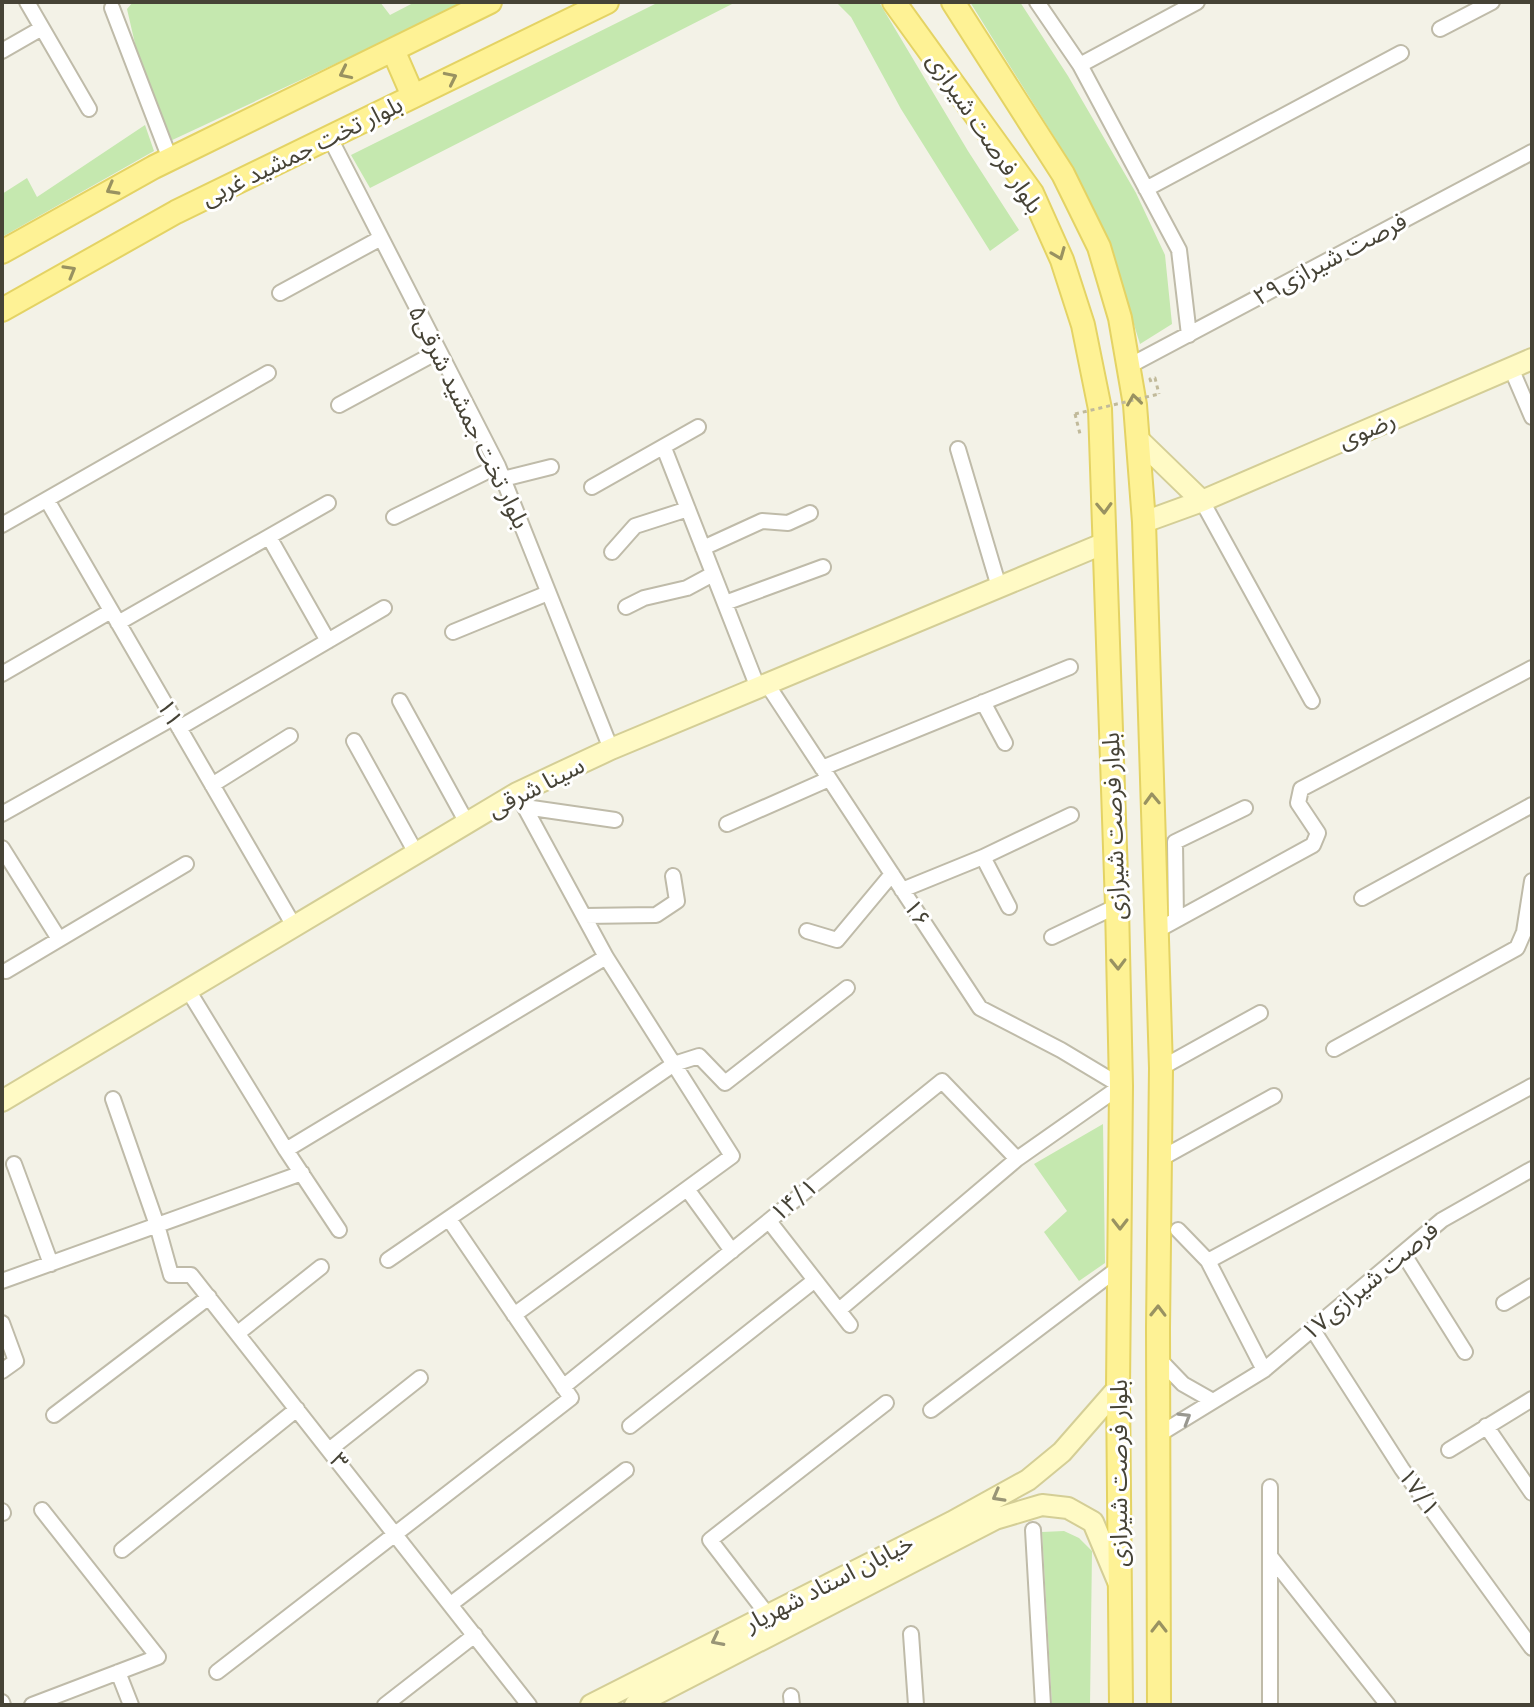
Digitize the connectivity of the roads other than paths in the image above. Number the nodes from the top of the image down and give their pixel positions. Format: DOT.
graph roads {
  1 [pos="27,2"];
  2 [pos="490,2"];
  3 [pos="607,2"];
  4 [pos="894,2"];
  5 [pos="953,2"];
  6 [pos="1037,2"];
  7 [pos="1197,2"];
  8 [pos="1492,2"];
  9 [pos="112,8"];
  10 [pos="42,28"];
  11 [pos="1440,29"];
  12 [pos="393,50"];
  13 [pos="2,51"];
  14 [pos="1401,53"];
  15 [pos="1080,65"];
  16 [pos="413,96"];
  17 [pos="89,109"];
  18 [pos="329,136"];
  19 [pos="1532,152"];
  20 [pos="170,159"];
  21 [pos="1146,189"];
  22 [pos="381,238"];
  23 [pos="2,252"];
  24 [pos="280,293"];
  25 [pos="2,310"];
  26 [pos="1189,335"];
  27 [pos="439,351"];
  28 [pos="1532,359"];
  29 [pos="1129,366"];
  30 [pos="1511,368"];
  31 [pos="268,373"];
  32 [pos="339,405"];
  33 [pos="1530,409"];
  34 [pos="698,427"];
  35 [pos="1138,439"];
  36 [pos="664,448"];
  37 [pos="958,449"];
  38 [pos="551,467"];
  39 [pos="500,472"];
  40 [pos="592,487"];
  41 [pos="47,500"];
  42 [pos="1202,501"];
  43 [pos="328,503"];
  44 [pos="688,509"];
  45 [pos="810,513"];
  46 [pos="394,517"];
  47 [pos="1144,522"];
  48 [pos="2,525"];
  49 [pos="269,537"];
  50 [pos="1105,543"];
  51 [pos="703,548"];
  52 [pos="612,552"];
  53 [pos="823,567"];
  54 [pos="713,574"];
  55 [pos="999,587"];
  56 [pos="548,593"];
  57 [pos="725,603"];
  58 [pos="626,607"];
  59 [pos="384,608"];
  60 [pos="115,617"];
  61 [pos="453,632"];
  62 [pos="328,641"];
  63 [pos="1070,667"];
  64 [pos="1532,668"];
  65 [pos="2,674"];
  66 [pos="762,686"];
  67 [pos="400,701"];
  68 [pos="1312,701"];
  69 [pos="983,702"];
  70 [pos="176,723"];
  71 [pos="290,736"];
  72 [pos="354,741"];
  73 [pos="1005,743"];
  74 [pos="611,749"];
  75 [pos="825,774"];
  76 [pos="212,785"];
  77 [pos="521,800"];
  78 [pos="1532,805"];
  79 [pos="1245,808"];
  80 [pos="2,814"];
  81 [pos="1071,815"];
  82 [pos="615,820"];
  83 [pos="467,823"];
  84 [pos="727,824"];
  85 [pos="1175,842"];
  86 [pos="2,848"];
  87 [pos="416,853"];
  88 [pos="983,857"];
  89 [pos="1154,858"];
  90 [pos="186,864"];
  91 [pos="892,874"];
  92 [pos="673,876"];
  93 [pos="1532,881"];
  94 [pos="902,890"];
  95 [pos="1362,898"];
  96 [pos="1117,906"];
  97 [pos="1009,907"];
  98 [pos="584,916"];
  99 [pos="294,926"];
  100 [pos="1166,926"];
  101 [pos="807,931"];
  102 [pos="1052,937"];
  103 [pos="59,939"];
  104 [pos="606,957"];
  105 [pos="6,971"];
  106 [pos="847,988"];
  107 [pos="188,990"];
  108 [pos="1260,1013"];
  109 [pos="1334,1049"];
  110 [pos="674,1064"];
  111 [pos="1161,1068"];
  112 [pos="1121,1086"];
  113 [pos="1532,1086"];
  114 [pos="1274,1096"];
  115 [pos="113,1099"];
  116 [pos="2,1101"];
  117 [pos="286,1150"];
  118 [pos="1017,1159"];
  119 [pos="1160,1159"];
  120 [pos="14,1164"];
  121 [pos="1532,1169"];
  122 [pos="302,1173"];
  123 [pos="687,1189"];
  124 [pos="449,1219"];
  125 [pos="769,1221"];
  126 [pos="157,1225"];
  127 [pos="339,1230"];
  128 [pos="1178,1230"];
  129 [pos="732,1251"];
  130 [pos="1403,1253"];
  131 [pos="388,1260"];
  132 [pos="1208,1261"];
  133 [pos="51,1264"];
  134 [pos="321,1267"];
  135 [pos="1120,1267"];
  136 [pos="815,1280"];
  137 [pos="2,1281"];
  138 [pos="1532,1286"];
  139 [pos="209,1297"];
  140 [pos="1504,1303"];
  141 [pos="839,1310"];
  142 [pos="514,1315"];
  143 [pos="2,1323"];
  144 [pos="850,1325"];
  145 [pos="1313,1330"];
  146 [pos="238,1333"];
  147 [pos="1465,1352"];
  148 [pos="1158,1358"];
  149 [pos="1264,1370"];
  150 [pos="2,1371"];
  151 [pos="420,1378"];
  152 [pos="1118,1388"];
  153 [pos="567,1392"];
  154 [pos="1532,1399"];
  155 [pos="1213,1401"];
  156 [pos="886,1403"];
  157 [pos="297,1409"];
  158 [pos="931,1410"];
  159 [pos="54,1415"];
  160 [pos="630,1426"];
  161 [pos="1486,1426"];
  162 [pos="1158,1435"];
  163 [pos="329,1450"];
  164 [pos="1449,1450"];
  165 [pos="626,1470"];
  166 [pos="1270,1487"];
  167 [pos="1532,1493"];
  168 [pos="42,1510"];
  169 [pos="1033,1530"];
  170 [pos="396,1534"];
  171 [pos="122,1550"];
  172 [pos="1270,1556"];
  173 [pos="1119,1585"];
  174 [pos="451,1604"];
  175 [pos="767,1614"];
  176 [pos="911,1634"];
  177 [pos="475,1635"];
  178 [pos="1532,1648"];
  179 [pos="118,1672"];
  180 [pos="217,1672"];
  181 [pos="32,1705"];
  182 [pos="131,1705"];
  183 [pos="385,1705"];
  184 [pos="529,1705"];
  185 [pos="591,1705"];
  186 [pos="635,1705"];
  187 [pos="916,1705"];
  188 [pos="1043,1705"];
  189 [pos="1121,1705"];
  190 [pos="1159,1705"];
  191 [pos="1270,1705"];
  192 [pos="1388,1705"];
  1 -- 10 [label="street"];
  2 -- 12 [label="main road"];
  16 -- 3 [label="main road, بلوار تخت جمشید غربی, one-way"];
  4 -- 50 [label="main road, بلوار فرصت شیرازی, one-way"];
  5 -- 29 [label="main road, بلوار فرصت شیرازی"];
  6 -- 15 [label="street"];
  7 -- 15 [label="street"];
  8 -- 11 [label="street"];
  9 -- 20 [label="street"];
  10 -- 13 [label="street"];
  10 -- 17 [label="street"];
  12 -- 16 [label="main road"];
  12 -- 20 [label="main road, one-way"];
  14 -- 21 [label="street"];
  15 -- 21 [label="street"];
  16 -- 18 [label="main road, بلوار تخت جمشید غربی"];
  18 -- 22 [label="street, بلوار تخت جمشید شرقی۵"];
  25 -- 18 [label="main road, بلوار تخت جمشید غربی, one-way"];
  19 -- 26 [label="street, فرصت شیرازی۲۹"];
  20 -- 23 [label="main road, one-way"];
  21 -- 26 [label="street"];
  22 -- 24 [label="street"];
  22 -- 27 [label="street, بلوار تخت جمشید شرقی۵"];
  26 -- 29 [label="street, فرصت شیرازی۲۹"];
  27 -- 32 [label="street"];
  27 -- 39 [label="street, بلوار تخت جمشید شرقی۵"];
  28 -- 30 [label="street, رضوی"];
  29 -- 35 [label="main road, بلوار فرصت شیرازی"];
  30 -- 33 [label="street"];
  30 -- 42 [label="street, رضوی"];
  31 -- 41 [label="street"];
  34 -- 36 [label="street"];
  35 -- 42 [label="street"];
  35 -- 47 [label="main road, بلوار فرصت شیرازی"];
  36 -- 40 [label="street"];
  36 -- 44 [label="street"];
  37 -- 55 [label="street"];
  38 -- 39 [label="street"];
  39 -- 46 [label="street"];
  39 -- 56 [label="street, بلوار تخت جمشید شرقی۵"];
  41 -- 48 [label="street"];
  41 -- 60 [label="street, ۱۱"];
  42 -- 47 [label="street, رضوی"];
  42 -- 68 [label="street"];
  43 -- 49 [label="street"];
  44 -- 51 [label="street"];
  44 -- 52 [label="street"];
  45 -- 51 [label="street"];
  89 -- 47 [label="main road, بلوار فرصت شیرازی, one-way"];
  49 -- 60 [label="street"];
  49 -- 62 [label="street"];
  50 -- 55 [label="street, سینا شرقی"];
  50 -- 96 [label="main road, بلوار فرصت شیرازی"];
  51 -- 54 [label="street"];
  53 -- 57 [label="street"];
  54 -- 57 [label="street"];
  54 -- 58 [label="street"];
  55 -- 66 [label="street, سینا شرقی"];
  56 -- 61 [label="street"];
  56 -- 74 [label="street, بلوار تخت جمشید شرقی۵"];
  57 -- 66 [label="street"];
  59 -- 62 [label="street"];
  60 -- 65 [label="street"];
  60 -- 70 [label="street, ۱۱"];
  62 -- 70 [label="street"];
  63 -- 69 [label="street"];
  64 -- 100 [label="street"];
  66 -- 74 [label="street, سینا شرقی"];
  66 -- 75 [label="street, ۱۶"];
  67 -- 83 [label="street"];
  69 -- 73 [label="street"];
  69 -- 75 [label="street"];
  70 -- 76 [label="street, ۱۱"];
  70 -- 80 [label="street"];
  71 -- 76 [label="street"];
  72 -- 87 [label="street"];
  74 -- 77 [label="street, سینا شرقی"];
  75 -- 84 [label="street"];
  75 -- 91 [label="street, ۱۶"];
  76 -- 99 [label="street, ۱۱"];
  77 -- 82 [label="street"];
  77 -- 83 [label="street, سینا شرقی"];
  77 -- 98 [label="street"];
  78 -- 95 [label="street"];
  79 -- 85 [label="street"];
  81 -- 88 [label="street"];
  83 -- 87 [label="street, سینا شرقی"];
  85 -- 89 [label="street"];
  85 -- 100 [label="street"];
  86 -- 103 [label="street"];
  87 -- 99 [label="street, سینا شرقی"];
  88 -- 94 [label="street"];
  88 -- 97 [label="street"];
  89 -- 100 [label="main road, بلوار فرصت شیرازی"];
  90 -- 103 [label="street"];
  91 -- 94 [label="street, ۱۶"];
  91 -- 101 [label="street"];
  92 -- 98 [label="street"];
  93 -- 109 [label="street"];
  94 -- 112 [label="street, ۱۶"];
  96 -- 102 [label="street"];
  96 -- 112 [label="main road, بلوار فرصت شیرازی, one-way"];
  98 -- 104 [label="street"];
  99 -- 107 [label="street, سینا شرقی"];
  100 -- 111 [label="main road, بلوار فرصت شیرازی"];
  103 -- 105 [label="street"];
  104 -- 110 [label="street"];
  104 -- 117 [label="street"];
  106 -- 110 [label="street"];
  107 -- 116 [label="street, سینا شرقی"];
  107 -- 117 [label="street"];
  108 -- 111 [label="street"];
  110 -- 123 [label="street"];
  110 -- 124 [label="street"];
  111 -- 119 [label="main road, بلوار فرصت شیرازی"];
  112 -- 118 [label="street"];
  112 -- 135 [label="main road, بلوار فرصت شیرازی, one-way"];
  113 -- 132 [label="street"];
  114 -- 119 [label="street"];
  115 -- 126 [label="street"];
  117 -- 122 [label="street"];
  118 -- 125 [label="street, ۱۴/۱"];
  118 -- 141 [label="street"];
  148 -- 119 [label="main road, بلوار فرصت شیرازی, one-way"];
  120 -- 133 [label="street"];
  121 -- 130 [label="street, ۱۷فرصت شیرازی"];
  122 -- 126 [label="street"];
  122 -- 127 [label="street"];
  123 -- 129 [label="street"];
  123 -- 142 [label="street"];
  124 -- 131 [label="street"];
  124 -- 142 [label="street"];
  125 -- 129 [label="street, ۱۴/۱"];
  125 -- 136 [label="street"];
  126 -- 133 [label="street"];
  126 -- 139 [label="street, ۳"];
  128 -- 132 [label="street"];
  129 -- 153 [label="street, ۱۴/۱"];
  130 -- 145 [label="street, ۱۷فرصت شیرازی"];
  130 -- 147 [label="street"];
  132 -- 149 [label="street"];
  133 -- 137 [label="street"];
  134 -- 146 [label="street"];
  135 -- 152 [label="main road, بلوار فرصت شیرازی"];
  135 -- 158 [label="street"];
  136 -- 141 [label="street"];
  136 -- 160 [label="street"];
  138 -- 140 [label="street"];
  139 -- 146 [label="street, ۳"];
  139 -- 159 [label="street"];
  141 -- 144 [label="street"];
  142 -- 153 [label="street"];
  143 -- 150 [label="street"];
  145 -- 149 [label="street, ۱۷فرصت شیرازی"];
  145 -- 178 [label="street, ۱۷/۱"];
  146 -- 157 [label="street, ۳"];
  148 -- 155 [label="street"];
  148 -- 162 [label="main road, بلوار فرصت شیرازی"];
  149 -- 155 [label="street, ۱۷فرصت شیرازی"];
  151 -- 163 [label="street"];
  152 -- 173 [label="main road, بلوار فرصت شیرازی"];
  152 -- 175 [label="street, خیابان استاد شهریار, one-way"];
  153 -- 170 [label="street, ۱۴/۱"];
  154 -- 161 [label="street"];
  162 -- 155 [label="street, ۱۷فرصت شیرازی, one-way"];
  156 -- 175 [label="street"];
  157 -- 163 [label="street, ۳"];
  157 -- 171 [label="street"];
  161 -- 164 [label="street"];
  161 -- 167 [label="street"];
  190 -- 162 [label="main road, بلوار فرصت شیرازی, one-way"];
  163 -- 170 [label="street, ۳"];
  165 -- 174 [label="street"];
  166 -- 172 [label="street"];
  168 -- 179 [label="street"];
  169 -- 188 [label="street"];
  170 -- 174 [label="street, ۳"];
  170 -- 180 [label="street, ۱۴/۱"];
  172 -- 191 [label="street"];
  172 -- 192 [label="street"];
  173 -- 186 [label="street, خیابان استاد شهریار"];
  173 -- 189 [label="main road, بلوار فرصت شیرازی"];
  174 -- 177 [label="street, ۳"];
  175 -- 185 [label="street, خیابان استاد شهریار, one-way"];
  176 -- 187 [label="street"];
  177 -- 183 [label="street"];
  177 -- 184 [label="street, ۳"];
  179 -- 181 [label="street"];
  179 -- 182 [label="street"];
}
